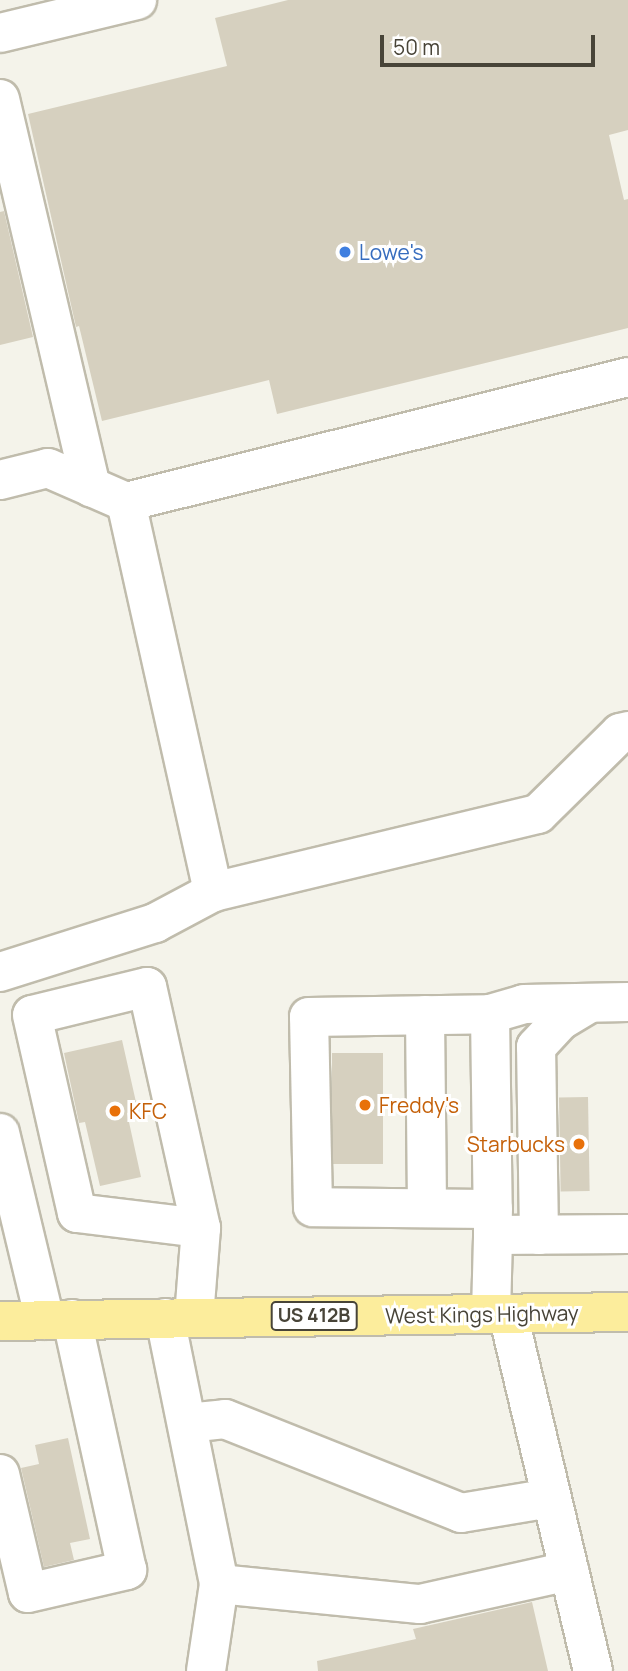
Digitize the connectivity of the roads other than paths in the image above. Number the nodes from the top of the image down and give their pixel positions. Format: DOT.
graph roads {
  1 [pos="137,0"];
  2 [pos="0,33"];
  3 [pos="0,99"];
  4 [pos="628,377"];
  5 [pos="0,480"];
  6 [pos="91,487"];
  7 [pos="126,502"];
  8 [pos="628,732"];
  9 [pos="213,892"];
  10 [pos="73,949"];
  11 [pos="0,972"];
  12 [pos="86,1002"];
  13 [pos="628,1002"];
  14 [pos="590,1003"];
  15 [pos="490,1014"];
  16 [pos="425,1015"];
  17 [pos="0,1133"];
  18 [pos="427,1209"];
  19 [pos="493,1222"];
  20 [pos="201,1227"];
  21 [pos="539,1234"];
  22 [pos="628,1234"];
  23 [pos="628,1312"];
  24 [pos="499,1314"];
  25 [pos="180,1318"];
  26 [pos="59,1320"];
  27 [pos="0,1321"];
  28 [pos="187,1423"];
  29 [pos="0,1474"];
  30 [pos="551,1498"];
  31 [pos="569,1571"];
  32 [pos="219,1584"];
  33 [pos="206,1671"];
  34 [pos="593,1671"];
  1 -- 2 [label="lane"];
  3 -- 6 [label="lane"];
  4 -- 7 [label="lane"];
  5 -- 6 [label="lane"];
  6 -- 7 [label="lane"];
  7 -- 9 [label="lane"];
  8 -- 9 [label="lane"];
  9 -- 10 [label="lane"];
  10 -- 11 [label="lane"];
  10 -- 12 [label="lane"];
  12 -- 20 [label="lane"];
  12 -- 20 [label="lane"];
  13 -- 14 [label="lane"];
  14 -- 15 [label="lane"];
  14 -- 21 [label="lane"];
  15 -- 16 [label="lane"];
  15 -- 19 [label="lane"];
  16 -- 18 [label="lane"];
  16 -- 18 [label="lane"];
  17 -- 26 [label="lane"];
  18 -- 19 [label="lane"];
  19 -- 21 [label="lane"];
  19 -- 24 [label="lane"];
  20 -- 25 [label="lane"];
  21 -- 22 [label="lane"];
  23 -- 24 [label="main road, West Kings Highway / US 412B"];
  24 -- 25 [label="main road, West Kings Highway / US 412B"];
  24 -- 30 [label="lane"];
  25 -- 26 [label="main road, West Kings Highway / US 412B"];
  25 -- 28 [label="lane"];
  26 -- 27 [label="main road, West Kings Highway / US 412B"];
  26 -- 29 [label="lane"];
  28 -- 30 [label="lane"];
  28 -- 32 [label="lane"];
  30 -- 31 [label="lane"];
  31 -- 32 [label="lane"];
  31 -- 34 [label="lane"];
  32 -- 33 [label="lane"];
}
